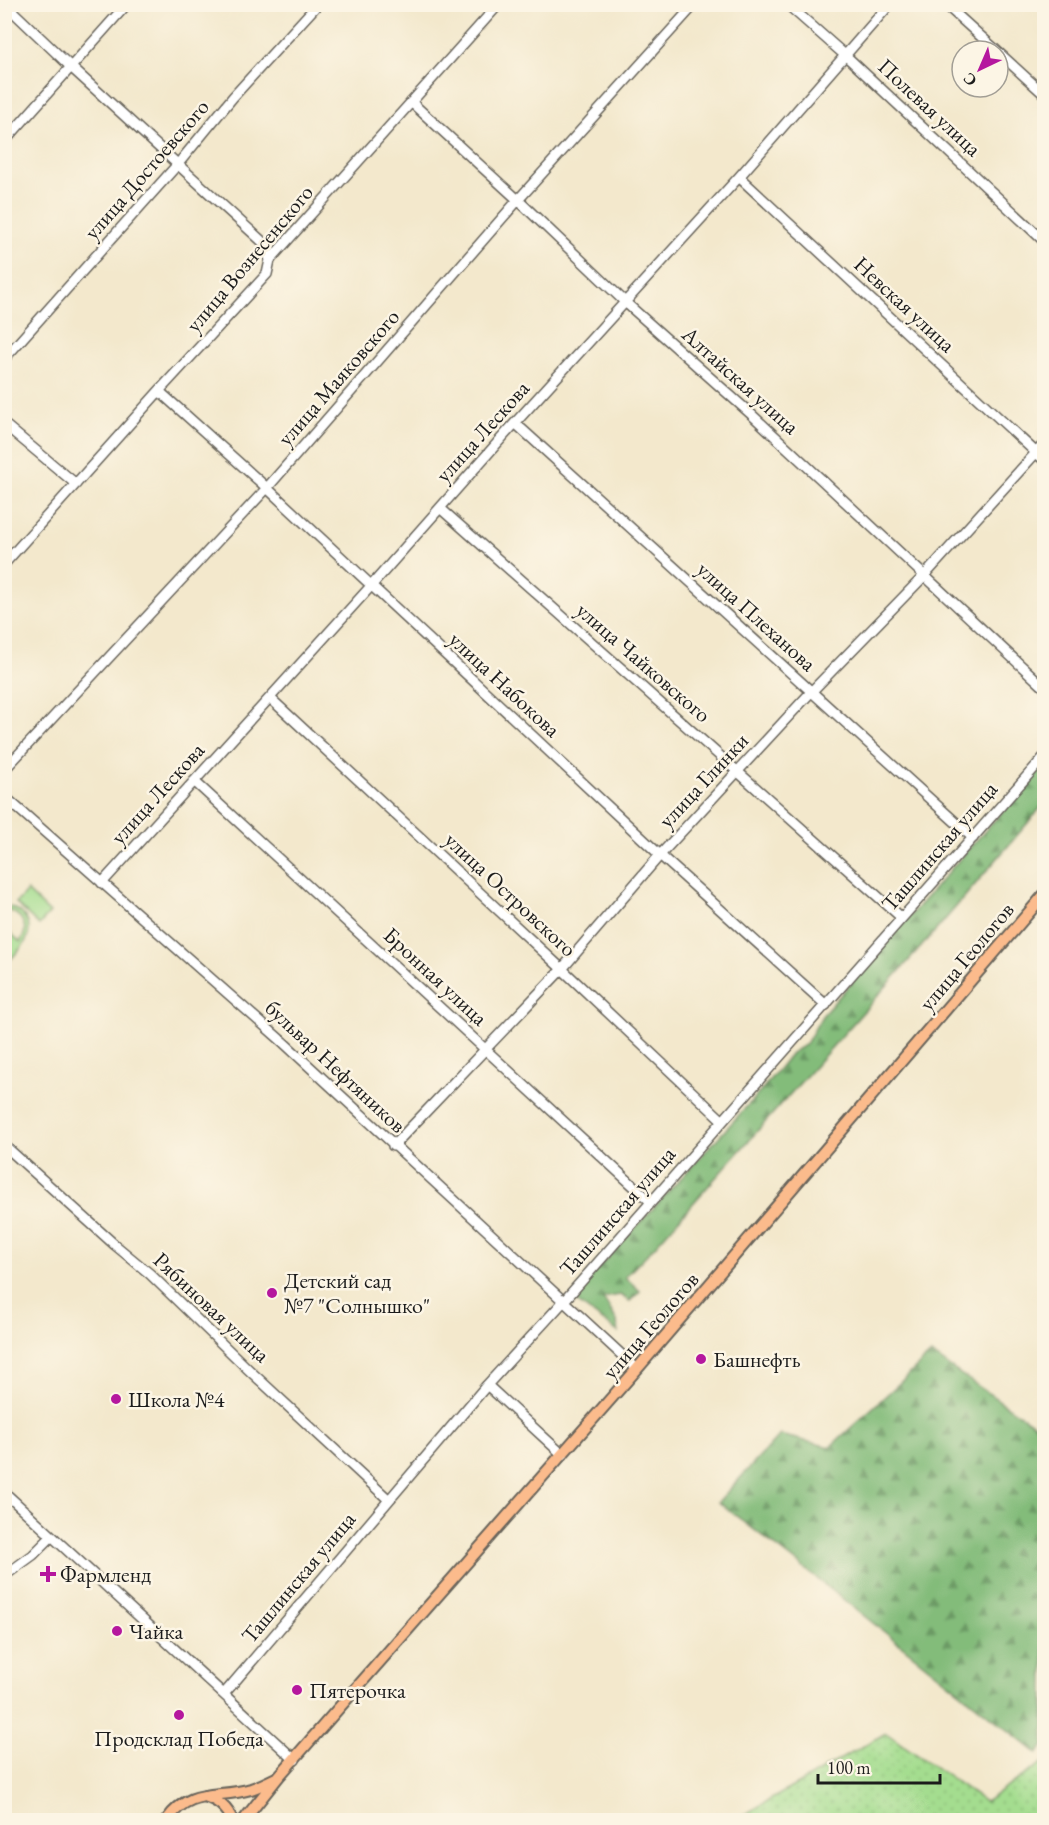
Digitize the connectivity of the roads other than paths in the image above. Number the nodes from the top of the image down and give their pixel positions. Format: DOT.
graph roads {
  1 [pos="5,4"];
  2 [pos="128,4"];
  3 [pos="318,4"];
  4 [pos="499,4"];
  5 [pos="695,4"];
  6 [pos="787,4"];
  7 [pos="890,4"];
  8 [pos="945,4"];
  9 [pos="984,39"];
  10 [pos="846,56"];
  11 [pos="1010,63"];
  12 [pos="72,68"];
  13 [pos="1044,94"];
  14 [pos="411,102"];
  15 [pos="4,142"];
  16 [pos="178,164"];
  17 [pos="739,177"];
  18 [pos="518,200"];
  19 [pos="1044,241"];
  20 [pos="270,260"];
  21 [pos="625,302"];
  22 [pos="4,359"];
  23 [pos="159,391"];
  24 [pos="515,423"];
  25 [pos="4,424"];
  26 [pos="1044,444"];
  27 [pos="1037,452"];
  28 [pos="1044,460"];
  29 [pos="75,484"];
  30 [pos="267,488"];
  31 [pos="440,508"];
  32 [pos="4,564"];
  33 [pos="925,575"];
  34 [pos="371,586"];
  35 [pos="1044,687"];
  36 [pos="812,691"];
  37 [pos="270,698"];
  38 [pos="1044,757"];
  39 [pos="4,770"];
  40 [pos="738,772"];
  41 [pos="194,781"];
  42 [pos="4,796"];
  43 [pos="973,838"];
  44 [pos="660,855"];
  45 [pos="102,883"];
  46 [pos="1044,895"];
  47 [pos="902,918"];
  48 [pos="562,969"];
  49 [pos="826,1005"];
  50 [pos="487,1049"];
  51 [pos="723,1121"];
  52 [pos="4,1145"];
  53 [pos="393,1146"];
  54 [pos="651,1202"];
  55 [pos="564,1301"];
  56 [pos="637,1369"];
  57 [pos="487,1385"];
  58 [pos="563,1455"];
  59 [pos="4,1492"];
  60 [pos="389,1500"];
  61 [pos="51,1536"];
  62 [pos="4,1576"];
  63 [pos="224,1694"];
  64 [pos="295,1760"];
  65 [pos="279,1776"];
  66 [pos="204,1796"];
  67 [pos="167,1820"];
  68 [pos="232,1821"];
  69 [pos="244,1821"];
  1 -- 12 [label="street"];
  2 -- 12 [label="street"];
  3 -- 16 [label="street, улица Достоевского"];
  4 -- 14 [label="street, улица Вознесенского"];
  5 -- 18 [label="street, улица Маяковского"];
  6 -- 10 [label="street, Полевая улица"];
  7 -- 10 [label="street, улица Лескова"];
  8 -- 9 [label="street"];
  10 -- 17 [label="street, улица Лескова"];
  10 -- 19 [label="street, Полевая улица"];
  11 -- 13 [label="street"];
  12 -- 15 [label="street"];
  12 -- 16 [label="street"];
  14 -- 18 [label="street, Алтайская улица"];
  14 -- 20 [label="street, улица Вознесенского"];
  16 -- 20 [label="street"];
  16 -- 22 [label="street, улица Достоевского"];
  17 -- 21 [label="street, улица Лескова"];
  17 -- 27 [label="street, Невская улица"];
  18 -- 21 [label="street, Алтайская улица"];
  18 -- 30 [label="street, улица Маяковского"];
  20 -- 23 [label="street, улица Вознесенского"];
  21 -- 24 [label="street, улица Лескова"];
  21 -- 33 [label="street, Алтайская улица"];
  23 -- 29 [label="street, улица Вознесенского"];
  23 -- 30 [label="street, улица Набокова"];
  24 -- 31 [label="street, улица Лескова"];
  24 -- 36 [label="street, улица Плеханова"];
  25 -- 29 [label="street"];
  26 -- 27 [label="street, улица Глинки"];
  27 -- 28 [label="street, Невская улица"];
  27 -- 33 [label="street, улица Глинки"];
  29 -- 32 [label="street, улица Вознесенского"];
  30 -- 34 [label="street, улица Набокова"];
  30 -- 39 [label="street, улица Маяковского"];
  31 -- 34 [label="street, улица Лескова"];
  31 -- 40 [label="street, улица Чайковского"];
  33 -- 35 [label="street, Алтайская улица"];
  33 -- 36 [label="street, улица Глинки"];
  34 -- 37 [label="street, улица Лескова"];
  34 -- 44 [label="street, улица Набокова"];
  36 -- 40 [label="street, улица Глинки"];
  36 -- 43 [label="street, улица Плеханова"];
  37 -- 41 [label="street, улица Лескова"];
  37 -- 48 [label="street, улица Островского"];
  38 -- 43 [label="street, Ташлинская улица"];
  40 -- 44 [label="street, улица Глинки"];
  40 -- 47 [label="street, улица Чайковского"];
  41 -- 45 [label="street, улица Лескова"];
  41 -- 50 [label="street, Бронная улица"];
  42 -- 45 [label="street, бульвар Нефтяников"];
  43 -- 47 [label="street, Ташлинская улица"];
  44 -- 48 [label="street, улица Глинки"];
  44 -- 49 [label="street, улица Набокова"];
  45 -- 53 [label="street, бульвар Нефтяников"];
  46 -- 56 [label="main road, улица Геологов"];
  47 -- 49 [label="street, Ташлинская улица"];
  48 -- 50 [label="street, улица Глинки"];
  48 -- 51 [label="street, улица Островского"];
  49 -- 51 [label="street, Ташлинская улица"];
  50 -- 53 [label="street, улица Глинки"];
  50 -- 54 [label="street, Бронная улица"];
  51 -- 54 [label="street, Ташлинская улица"];
  52 -- 60 [label="street, Рябиновая улица"];
  53 -- 55 [label="street, бульвар Нефтяников"];
  54 -- 55 [label="street, Ташлинская улица"];
  55 -- 56 [label="street, бульвар Нефтяников"];
  55 -- 57 [label="street, Ташлинская улица"];
  56 -- 58 [label="main road, улица Геологов"];
  57 -- 58 [label="street"];
  57 -- 60 [label="street, Ташлинская улица"];
  58 -- 64 [label="main road, улица Геологов"];
  59 -- 61 [label="street"];
  60 -- 63 [label="street, Ташлинская улица"];
  61 -- 62 [label="street"];
  61 -- 63 [label="street"];
  63 -- 64 [label="street"];
  64 -- 65 [label="main road, улица Геологов"];
  65 -- 66 [label="main road"];
  65 -- 69 [label="main road"];
  66 -- 67 [label="main road"];
  66 -- 68 [label="main road"];
}
